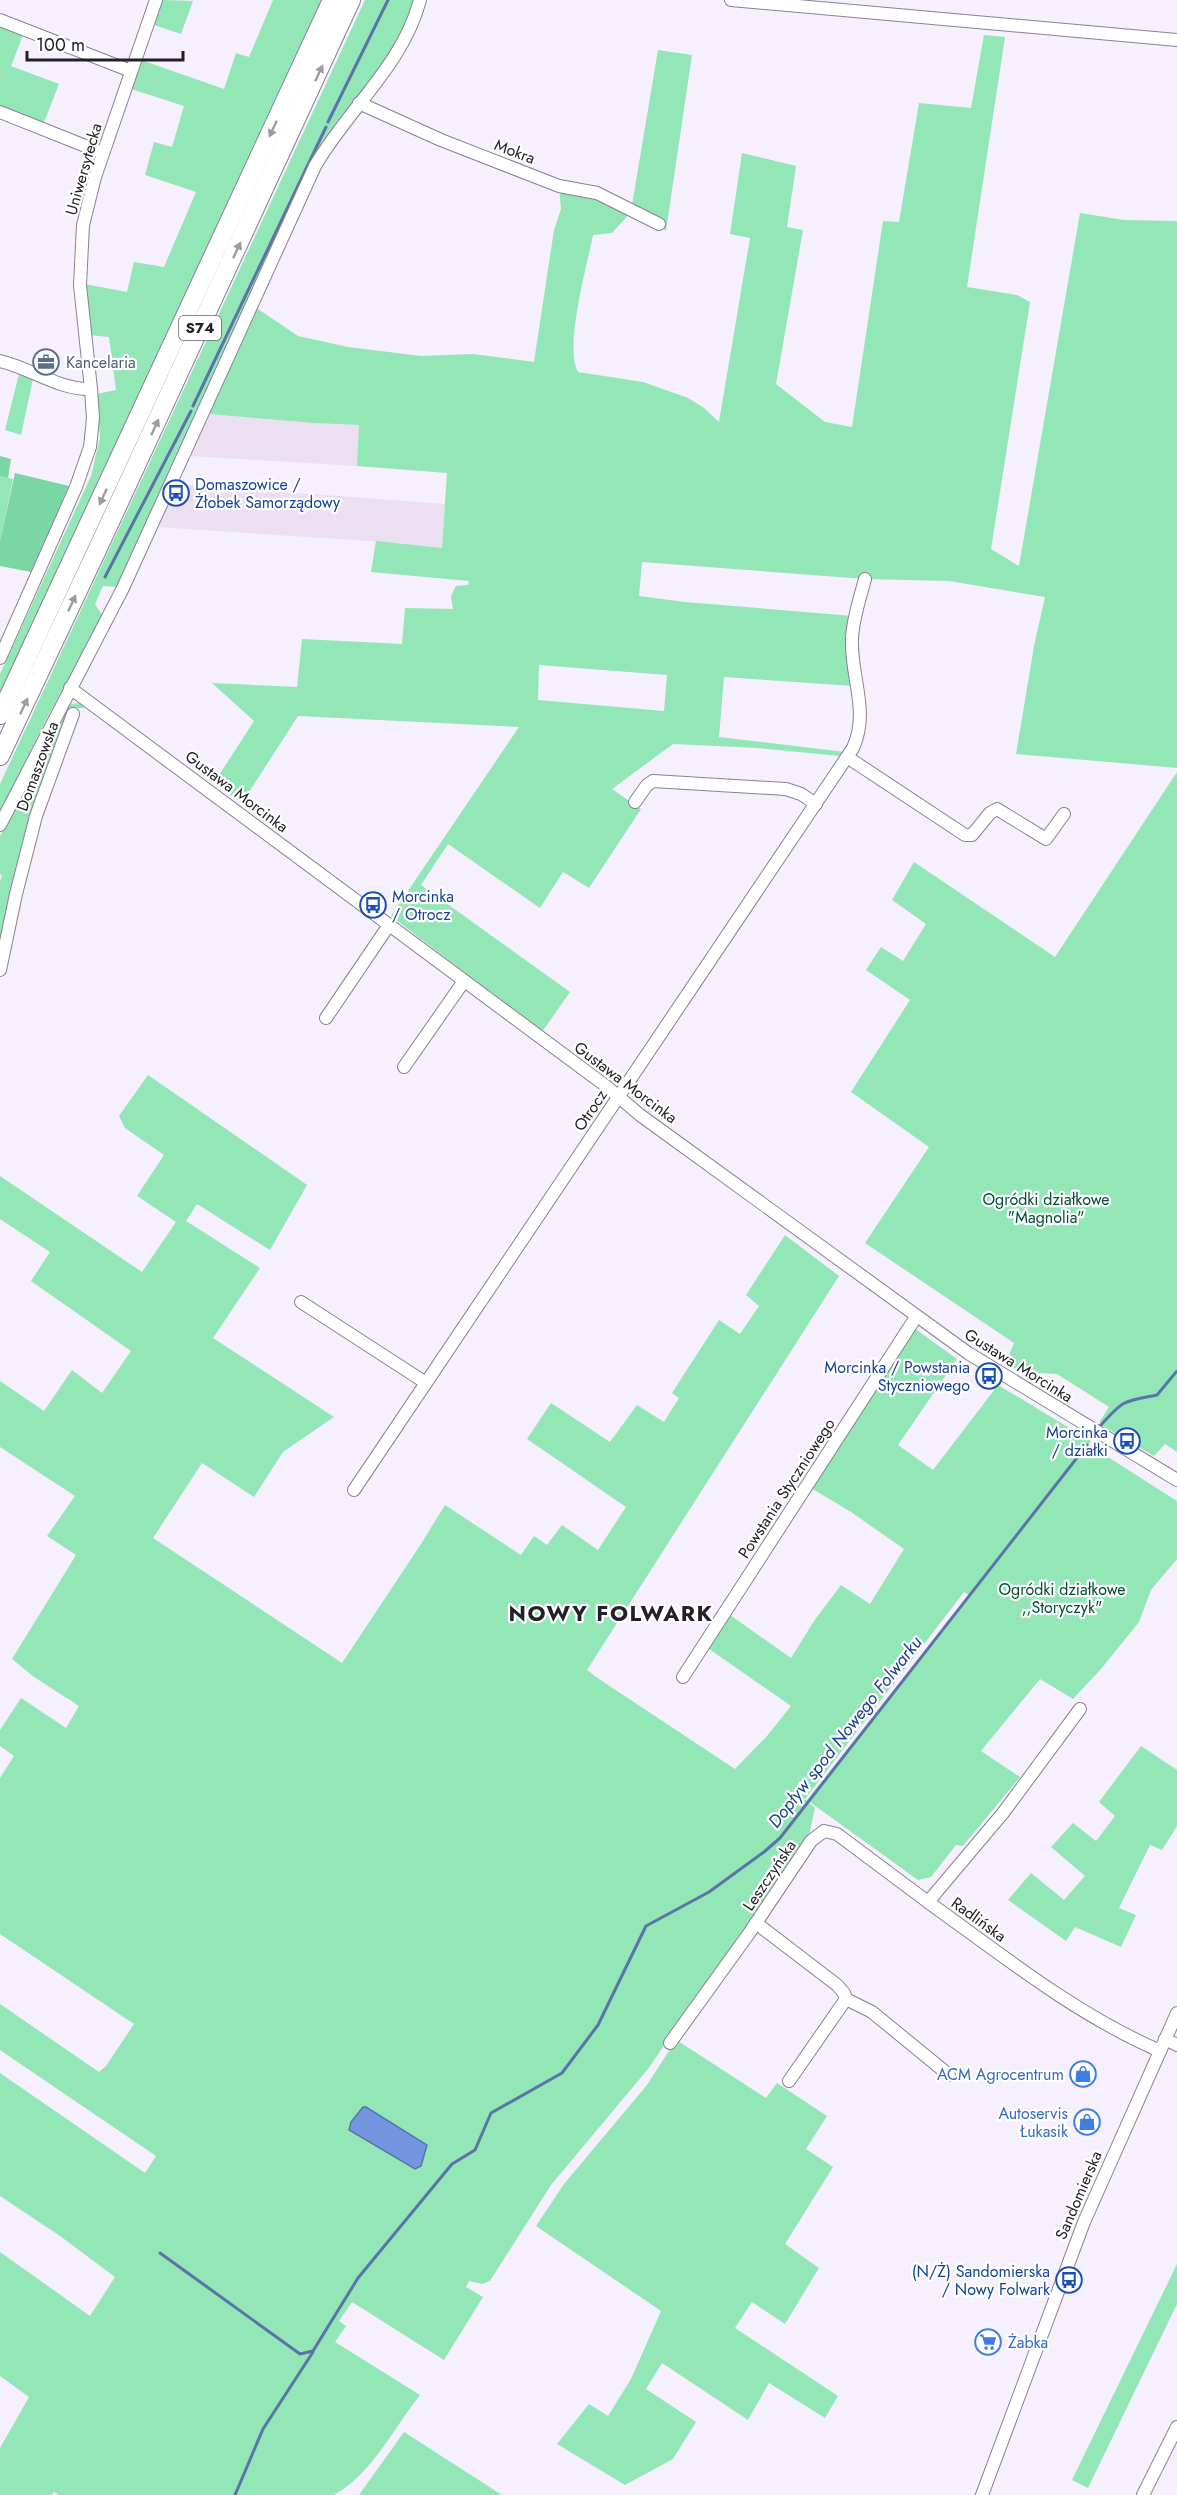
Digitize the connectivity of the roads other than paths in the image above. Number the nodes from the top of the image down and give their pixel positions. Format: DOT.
graph roads {
  1 [pos="156,0"];
  2 [pos="333,0"];
  3 [pos="351,0"];
  4 [pos="420,0"];
  5 [pos="731,0"];
  6 [pos="0,20"];
  7 [pos="1177,40"];
  8 [pos="131,71"];
  9 [pos="359,104"];
  10 [pos="0,112"];
  11 [pos="103,153"];
  12 [pos="659,225"];
  13 [pos="0,361"];
  14 [pos="92,388"];
  15 [pos="865,579"];
  16 [pos="2,650"];
  17 [pos="39,653"];
  18 [pos="70,688"];
  19 [pos="74,714"];
  20 [pos="0,716"];
  21 [pos="850,753"];
  22 [pos="0,756"];
  23 [pos="635,802"];
  24 [pos="816,804"];
  25 [pos="1064,814"];
  26 [pos="0,825"];
  27 [pos="389,925"];
  28 [pos="0,970"];
  29 [pos="464,981"];
  30 [pos="326,1018"];
  31 [pos="405,1067"];
  32 [pos="619,1098"];
  33 [pos="301,1302"];
  34 [pos="916,1317"];
  35 [pos="426,1383"];
  36 [pos="1177,1480"];
  37 [pos="354,1490"];
  38 [pos="683,1677"];
  39 [pos="1080,1709"];
  40 [pos="928,1902"];
  41 [pos="756,1923"];
  42 [pos="846,1999"];
  43 [pos="1177,2013"];
  44 [pos="670,2043"];
  45 [pos="1162,2045"];
  46 [pos="1177,2045"];
  47 [pos="949,2075"];
  48 [pos="789,2081"];
  49 [pos="1177,2427"];
  50 [pos="982,2495"];
  51 [pos="1143,2495"];
  1 -- 8 [label="street, Uniwersytecka"];
  2 -- 17 [label="highway, S74, one-way"];
  17 -- 3 [label="highway, S74, one-way"];
  4 -- 9 [label="street"];
  5 -- 7 [label="street"];
  6 -- 8 [label="street"];
  8 -- 11 [label="street, Uniwersytecka"];
  9 -- 12 [label="street, Mokra"];
  9 -- 18 [label="street"];
  10 -- 11 [label="street"];
  11 -- 14 [label="street, Uniwersytecka"];
  13 -- 14 [label="street"];
  14 -- 16 [label="street, Uniwersytecka"];
  15 -- 21 [label="street, Otrocz"];
  17 -- 20 [label="highway, S74"];
  22 -- 17 [label="highway, S74, one-way"];
  18 -- 26 [label="street"];
  18 -- 27 [label="street, Gustawa Morcinka"];
  19 -- 28 [label="street, Domaszowska"];
  21 -- 24 [label="street, Otrocz"];
  21 -- 25 [label="street"];
  23 -- 24 [label="street"];
  24 -- 32 [label="street, Otrocz"];
  27 -- 29 [label="street, Gustawa Morcinka"];
  27 -- 30 [label="street"];
  29 -- 31 [label="street"];
  29 -- 32 [label="street, Gustawa Morcinka"];
  32 -- 34 [label="street, Gustawa Morcinka"];
  32 -- 35 [label="street, Otrocz"];
  33 -- 35 [label="street"];
  34 -- 36 [label="street, Gustawa Morcinka"];
  34 -- 38 [label="street, Powstania Styczniowego"];
  35 -- 37 [label="street, Otrocz"];
  39 -- 40 [label="street, Radlińska"];
  40 -- 41 [label="street, Leszczyńska"];
  40 -- 45 [label="street, Radlińska"];
  41 -- 42 [label="street"];
  41 -- 44 [label="street, Leszczyńska"];
  42 -- 47 [label="street"];
  42 -- 48 [label="street"];
  43 -- 45 [label="street, Sandomierska"];
  45 -- 46 [label="street, Radlińska"];
  45 -- 50 [label="street, Sandomierska"];
  49 -- 51 [label="street"];
}
